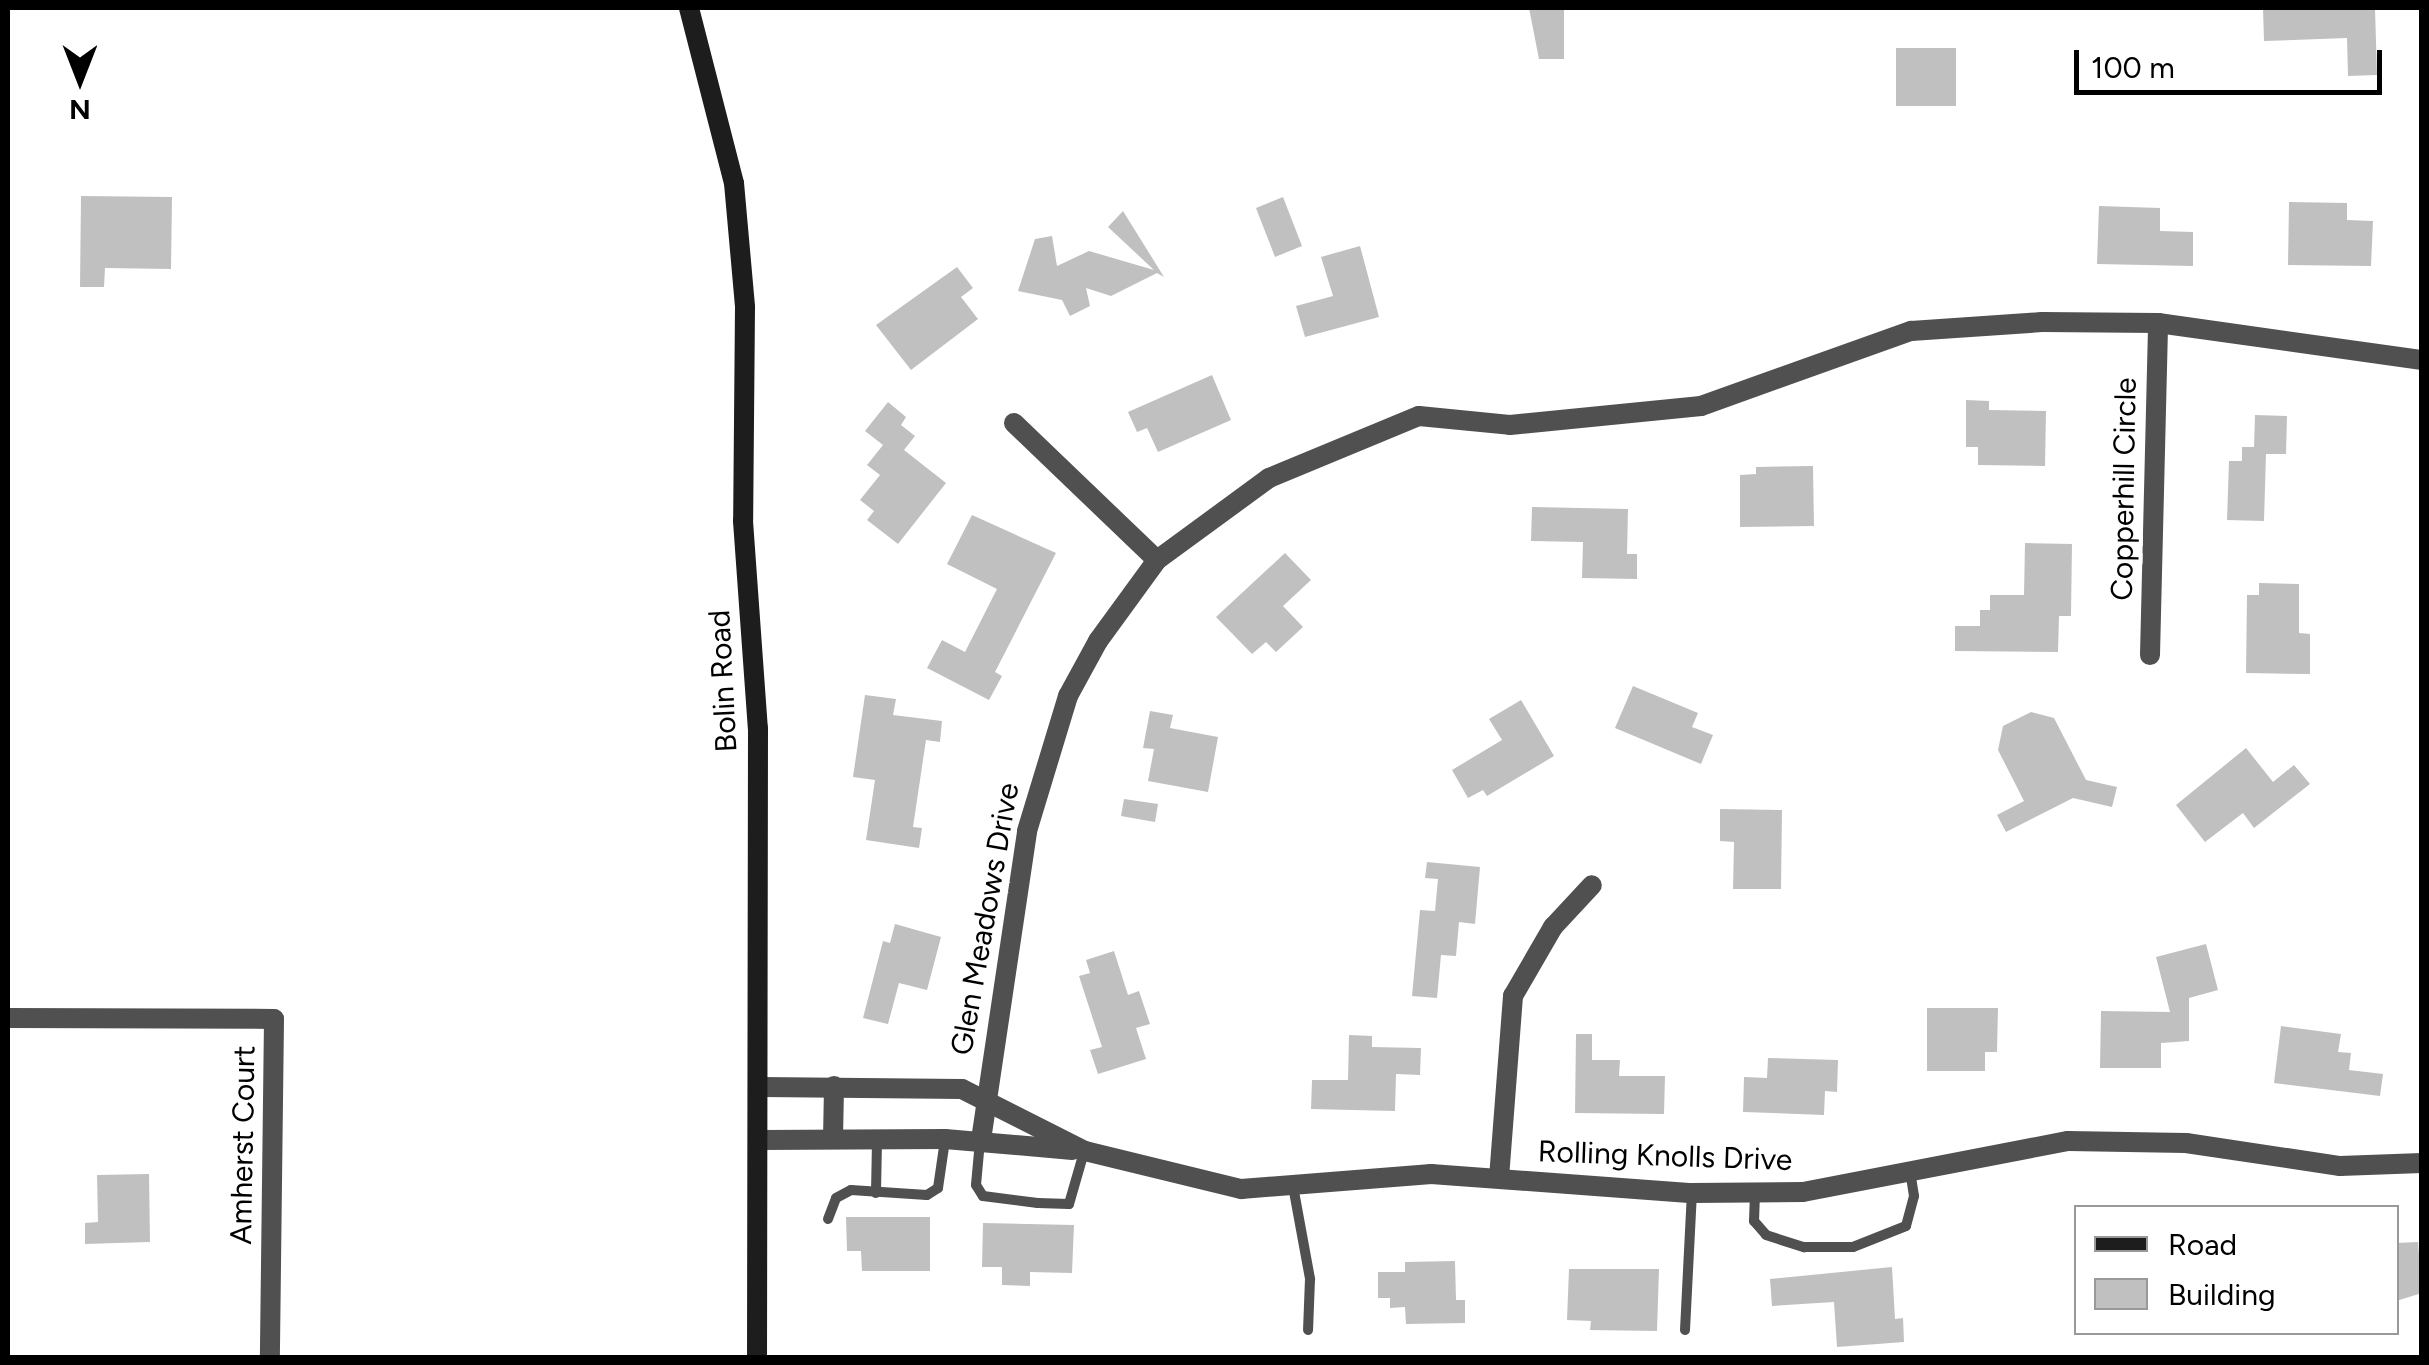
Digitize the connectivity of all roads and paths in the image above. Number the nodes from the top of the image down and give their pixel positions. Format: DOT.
graph roads {
  1 [pos="689,8"];
  2 [pos="2158,323"];
  3 [pos="2422,360"];
  4 [pos="1014,423"];
  5 [pos="1157,560"];
  6 [pos="2150,655"];
  7 [pos="1592,885"];
  8 [pos="8,1018"];
  9 [pos="834,1086"];
  10 [pos="760,1087"];
  11 [pos="985,1100"];
  12 [pos="832,1138"];
  13 [pos="945,1138"];
  14 [pos="877,1139"];
  15 [pos="759,1140"];
  16 [pos="980,1140"];
  17 [pos="1085,1151"];
  18 [pos="2422,1162"];
  19 [pos="1910,1171"];
  20 [pos="1499,1178"];
  21 [pos="1293,1186"];
  22 [pos="876,1193"];
  23 [pos="1692,1193"];
  24 [pos="1755,1193"];
  25 [pos="828,1219"];
  26 [pos="1308,1330"];
  27 [pos="1685,1330"];
  28 [pos="270,1358"];
  29 [pos="758,1358"];
  1 -- 10 [label="street, Bolin Road"];
  2 -- 3 [label="street, Glen Meadows Drive"];
  2 -- 5 [label="street, Glen Meadows Drive"];
  2 -- 6 [label="street, Copperhill Circle"];
  4 -- 5 [label="street"];
  5 -- 11 [label="street, Glen Meadows Drive"];
  7 -- 20 [label="street"];
  8 -- 28 [label="street, Amherst Court"];
  9 -- 10 [label="street, Rolling Knolls Drive"];
  9 -- 11 [label="street, Rolling Knolls Drive"];
  9 -- 12 [label="street"];
  10 -- 15 [label="street, Bolin Road"];
  11 -- 16 [label="street, Glen Meadows Drive"];
  11 -- 17 [label="street, Rolling Knolls Drive"];
  12 -- 14 [label="street, Rolling Knolls Drive"];
  12 -- 15 [label="street, Rolling Knolls Drive"];
  13 -- 14 [label="street, Rolling Knolls Drive"];
  13 -- 16 [label="street, Rolling Knolls Drive"];
  13 -- 22 [label="lane"];
  14 -- 22 [label="lane"];
  15 -- 29 [label="street, Bolin Road"];
  16 -- 17 [label="street, Rolling Knolls Drive"];
  16 -- 17 [label="lane"];
  17 -- 21 [label="street, Rolling Knolls Drive"];
  18 -- 19 [label="street, Rolling Knolls Drive"];
  19 -- 24 [label="street, Rolling Knolls Drive"];
  19 -- 24 [label="lane"];
  20 -- 21 [label="street, Rolling Knolls Drive"];
  20 -- 23 [label="street, Rolling Knolls Drive"];
  21 -- 26 [label="lane"];
  22 -- 25 [label="lane"];
  23 -- 24 [label="street, Rolling Knolls Drive"];
  23 -- 27 [label="lane"];
}
